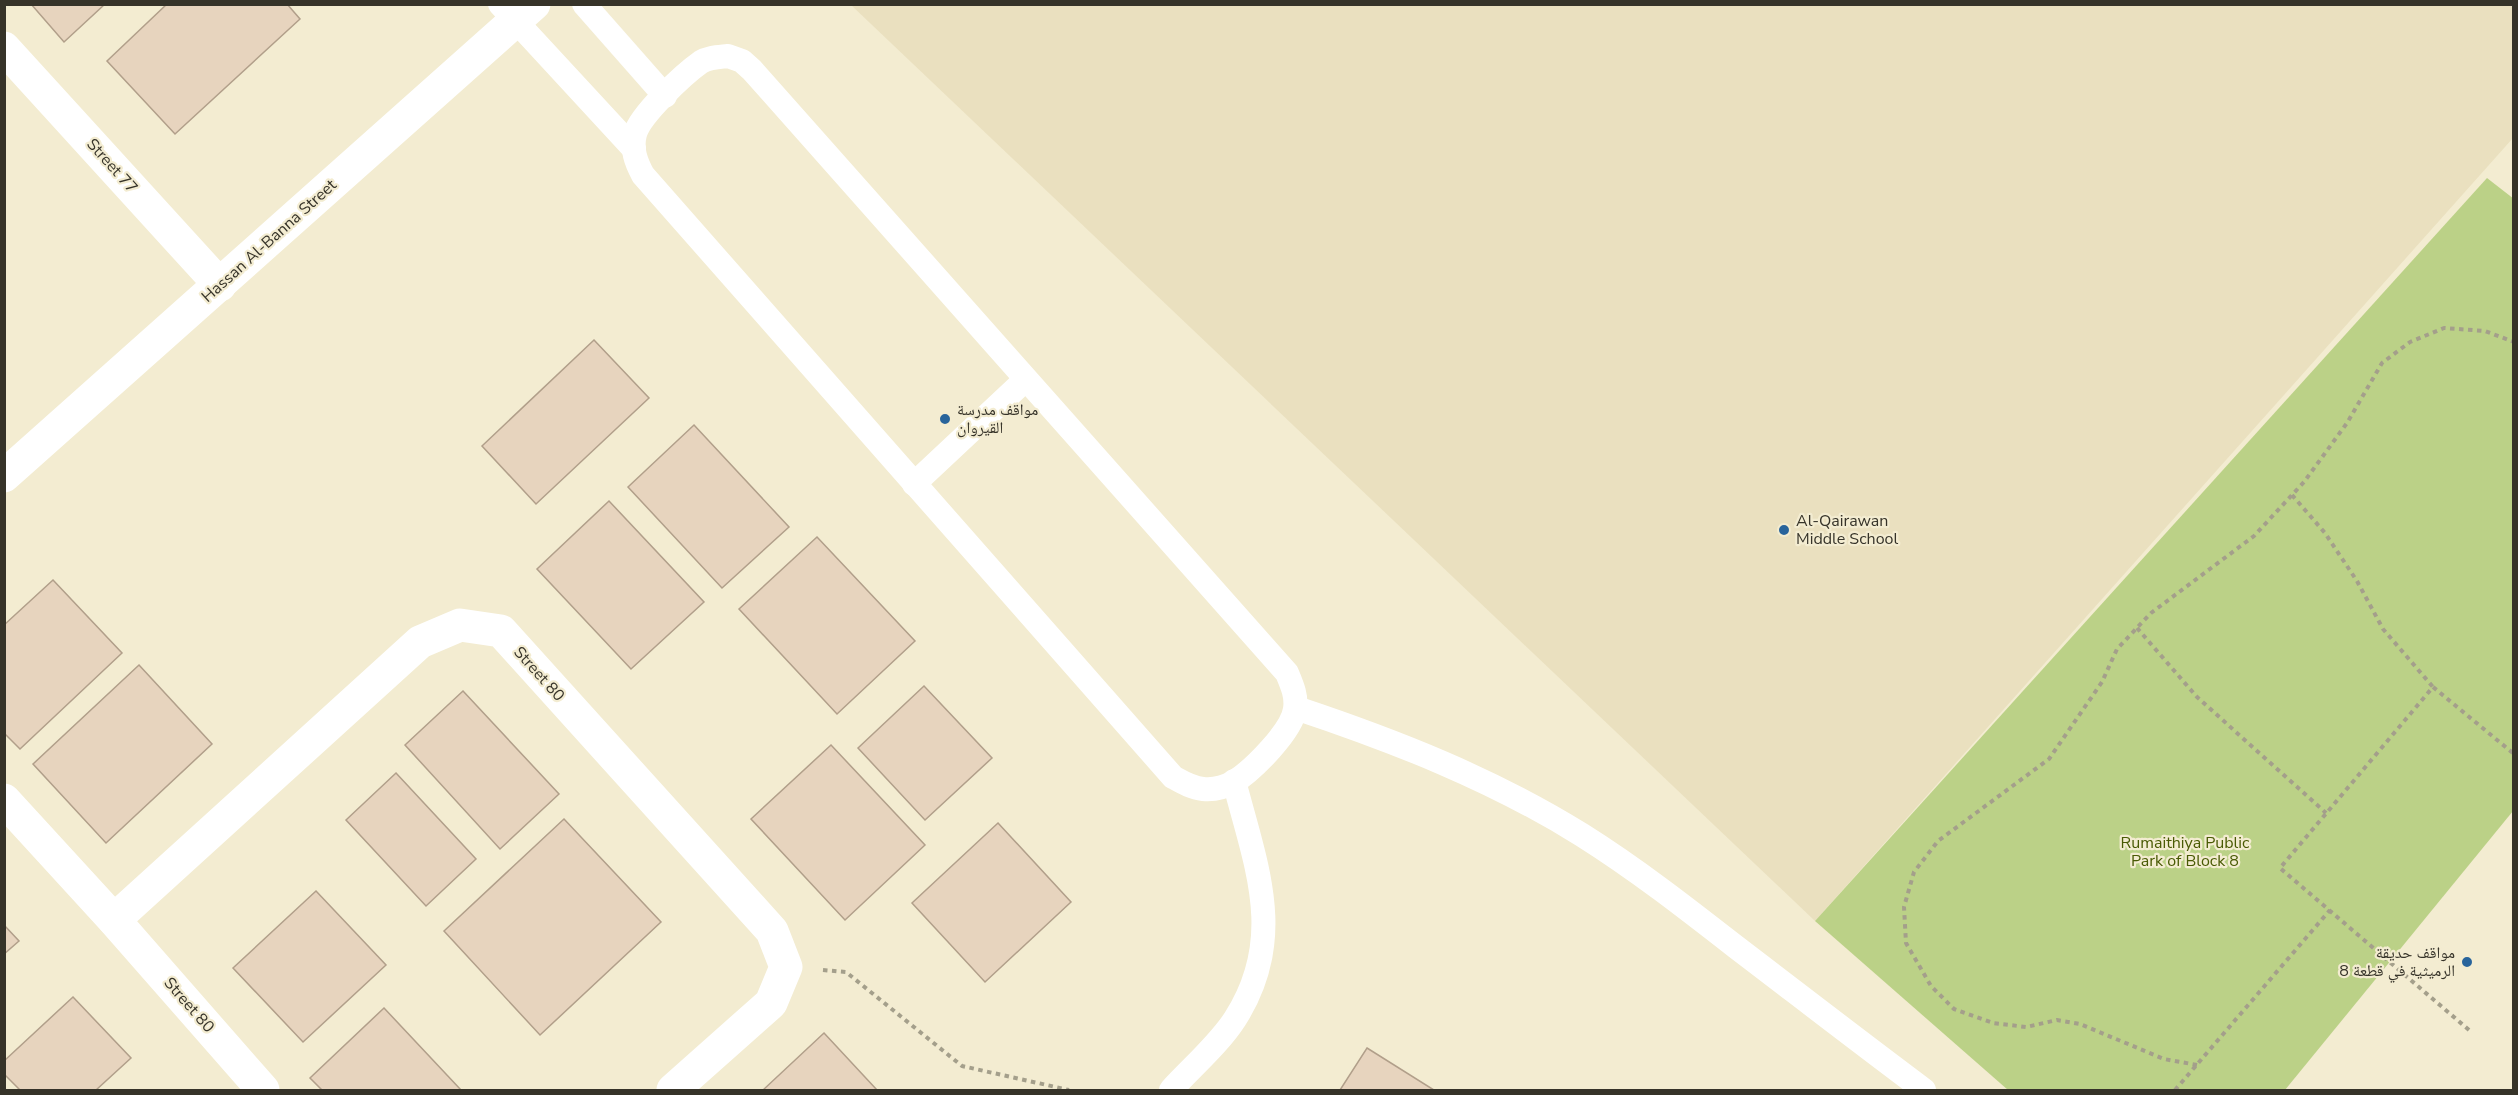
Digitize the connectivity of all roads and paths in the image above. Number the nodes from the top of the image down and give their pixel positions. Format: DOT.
graph roads {
  1 [pos="584,4"];
  2 [pos="516,10"];
  3 [pos="4,48"];
  4 [pos="665,96"];
  5 [pos="634,149"];
  6 [pos="220,285"];
  7 [pos="2514,342"];
  8 [pos="1025,380"];
  9 [pos="4,476"];
  10 [pos="914,484"];
  11 [pos="2292,495"];
  12 [pos="2137,628"];
  13 [pos="2433,687"];
  14 [pos="1296,708"];
  15 [pos="2514,754"];
  16 [pos="1234,781"];
  17 [pos="4,800"];
  18 [pos="2326,813"];
  19 [pos="2330,910"];
  20 [pos="114,920"];
  21 [pos="786,967"];
  22 [pos="2469,1030"];
  23 [pos="2196,1065"];
  24 [pos="263,1090"];
  25 [pos="673,1090"];
  26 [pos="1069,1090"];
  27 [pos="1171,1090"];
  28 [pos="1924,1090"];
  29 [pos="2175,1090"];
  1 -- 4 [label="lane"];
  2 -- 5 [label="lane"];
  2 -- 6 [label="street, Hassan Al-Banna Street"];
  3 -- 6 [label="street, Street 77"];
  4 -- 5 [label="lane"];
  4 -- 8 [label="lane"];
  5 -- 10 [label="lane"];
  6 -- 9 [label="street, Hassan Al-Banna Street"];
  7 -- 11 [label="path"];
  8 -- 10 [label="lane"];
  8 -- 14 [label="lane"];
  10 -- 16 [label="lane"];
  11 -- 12 [label="path"];
  11 -- 13 [label="path"];
  12 -- 18 [label="path"];
  12 -- 23 [label="path"];
  13 -- 15 [label="path"];
  13 -- 18 [label="path"];
  14 -- 16 [label="lane"];
  14 -- 28 [label="lane"];
  16 -- 27 [label="lane"];
  17 -- 20 [label="street, Street 80"];
  18 -- 19 [label="path"];
  19 -- 22 [label="path"];
  19 -- 23 [label="path"];
  20 -- 21 [label="street, Street 80"];
  20 -- 24 [label="street, Street 80"];
  21 -- 25 [label="street"];
  21 -- 26 [label="path"];
  23 -- 29 [label="path"];
}
